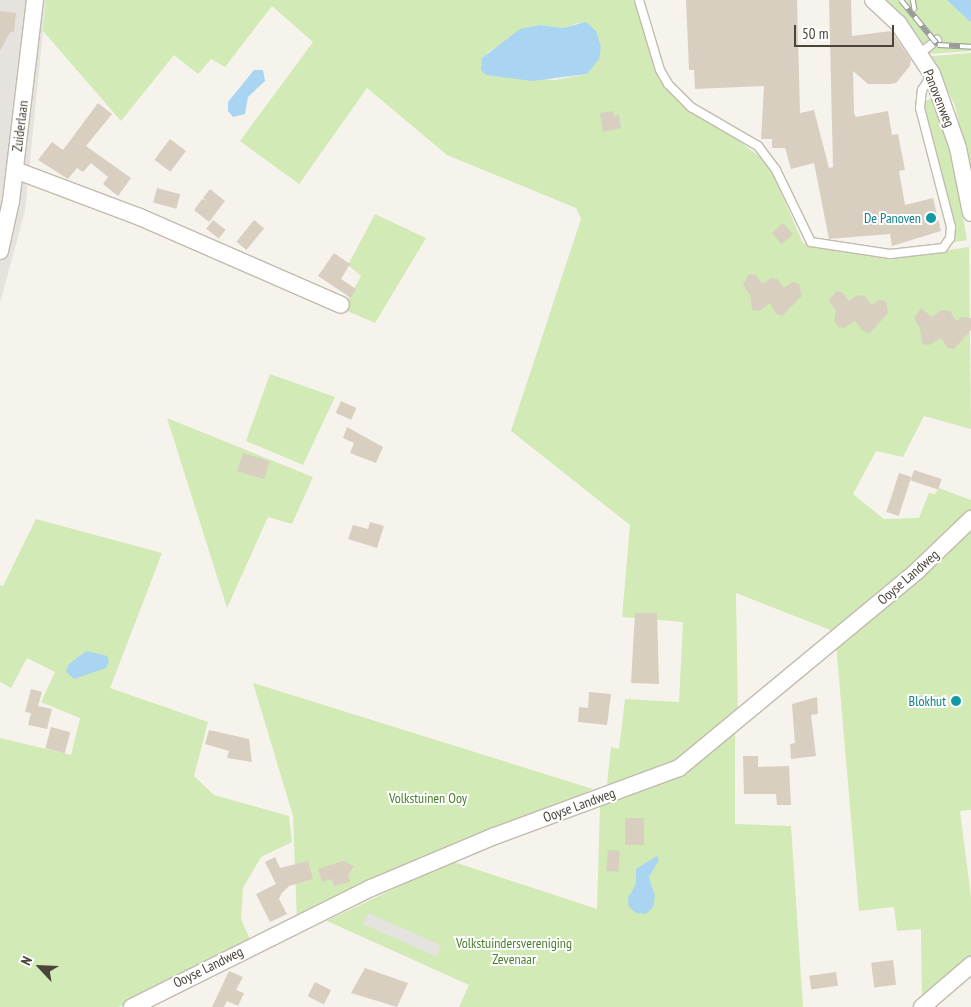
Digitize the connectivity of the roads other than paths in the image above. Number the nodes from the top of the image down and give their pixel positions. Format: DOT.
graph roads {
  1 [pos="35,0"];
  2 [pos="639,0"];
  3 [pos="873,0"];
  4 [pos="937,40"];
  5 [pos="919,54"];
  6 [pos="932,74"];
  7 [pos="14,170"];
  8 [pos="971,213"];
  9 [pos="0,251"];
  10 [pos="342,305"];
  11 [pos="971,519"];
  12 [pos="971,965"];
  13 [pos="132,1007"];
  14 [pos="922,1007"];
  1 -- 7 [label="street, Zuiderlaan"];
  2 -- 6 [label="lane"];
  3 -- 5 [label="street, Panovenweg"];
  4 -- 5 [label="lane"];
  5 -- 6 [label="street, Panovenweg"];
  6 -- 8 [label="street, Panovenweg"];
  7 -- 9 [label="street, Zuiderlaan"];
  7 -- 10 [label="street"];
  11 -- 13 [label="street, Ooyse Landweg"];
  12 -- 14 [label="street"];
}
